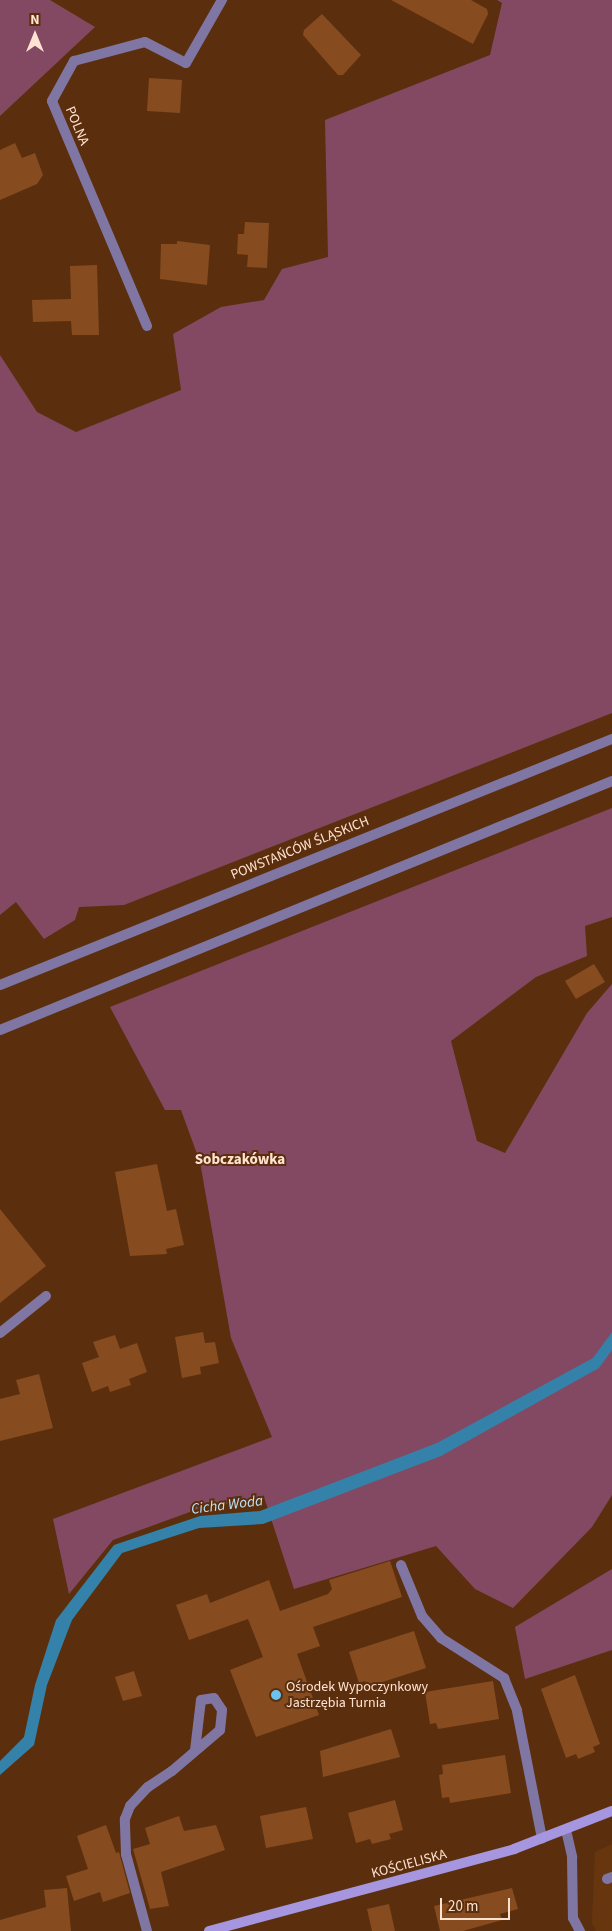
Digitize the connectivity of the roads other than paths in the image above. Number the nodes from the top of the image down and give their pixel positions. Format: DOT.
graph roads {
  1 [pos="222,0"];
  2 [pos="147,326"];
  3 [pos="612,739"];
  4 [pos="612,781"];
  5 [pos="0,985"];
  6 [pos="0,1030"];
  7 [pos="46,1296"];
  8 [pos="0,1333"];
  9 [pos="401,1565"];
  10 [pos="195,1750"];
  11 [pos="612,1811"];
  12 [pos="566,1830"];
  13 [pos="542,1840"];
  14 [pos="147,1931"];
  15 [pos="209,1931"];
  16 [pos="580,1931"];
  1 -- 2 [label="street, POLNA"];
  3 -- 5 [label="street, POWSTAŃCÓW ŚLĄSKICH"];
  4 -- 6 [label="street"];
  7 -- 8 [label="street"];
  9 -- 13 [label="street"];
  10 -- 10 [label="street"];
  10 -- 14 [label="street"];
  11 -- 12 [label="main road, KOŚCIELISKA"];
  12 -- 13 [label="main road, KOŚCIELISKA"];
  12 -- 16 [label="street"];
  13 -- 15 [label="main road, KOŚCIELISKA"];
}
